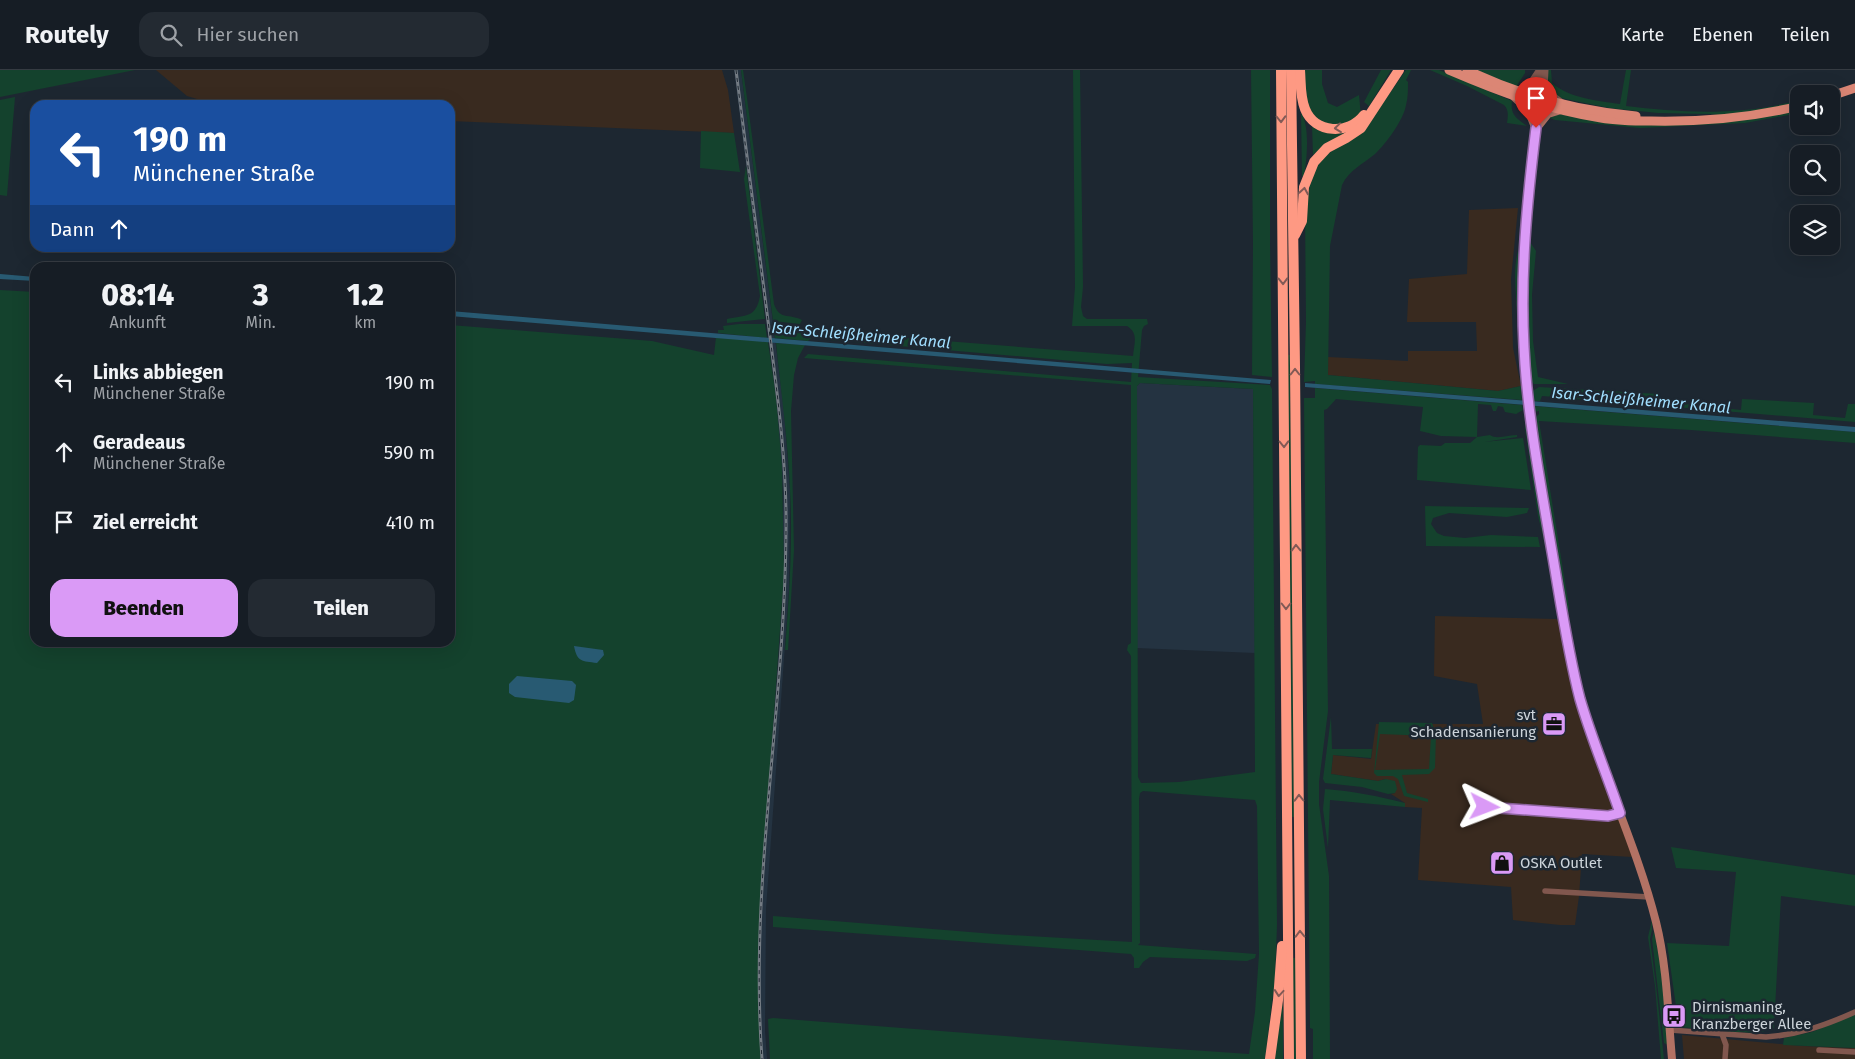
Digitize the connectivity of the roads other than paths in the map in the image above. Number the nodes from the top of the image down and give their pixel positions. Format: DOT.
graph roads {
  1 [pos="1281,70"];
  2 [pos="1291,70"];
  3 [pos="1300,70"];
  4 [pos="1393,70"];
  5 [pos="1399,70"];
  6 [pos="1449,70"];
  7 [pos="1467,70"];
  8 [pos="1541,70"];
  9 [pos="1544,82"];
  10 [pos="1855,88"];
  11 [pos="1515,93"];
  12 [pos="1840,93"];
  13 [pos="1540,101"];
  14 [pos="1563,107"];
  15 [pos="1790,108"];
  16 [pos="1536,128"];
  17 [pos="1293,238"];
  18 [pos="1485,807"];
  19 [pos="1620,813"];
  20 [pos="1545,891"];
  21 [pos="1647,897"];
  22 [pos="1288,911"];
  23 [pos="1855,1012"];
  24 [pos="1670,1030"];
  25 [pos="1722,1034"];
  26 [pos="1820,1050"];
  27 [pos="1855,1052"];
  28 [pos="1270,1059"];
  29 [pos="1289,1059"];
  30 [pos="1301,1059"];
  31 [pos="1672,1059"];
  32 [pos="1725,1059"];
  1 -- 22 [label="highway, one-way"];
  2 -- 17 [label="highway"];
  4 -- 3 [label="highway, one-way"];
  17 -- 5 [label="highway, one-way"];
  6 -- 11 [label="main road"];
  7 -- 11 [label="main road"];
  8 -- 9 [label="street"];
  8 -- 11 [label="street"];
  8 -- 13 [label="street"];
  9 -- 13 [label="street"];
  9 -- 14 [label="street"];
  10 -- 12 [label="main road"];
  11 -- 13 [label="main road"];
  11 -- 16 [label="main road"];
  13 -- 14 [label="main road"];
  13 -- 16 [label="main road"];
  14 -- 15 [label="main road"];
  14 -- 16 [label="main road"];
  16 -- 19 [label="main road"];
  30 -- 17 [label="highway, one-way"];
  18 -- 19 [label="street"];
  19 -- 21 [label="main road"];
  20 -- 21 [label="street"];
  21 -- 24 [label="main road"];
  22 -- 28 [label="highway, one-way"];
  22 -- 29 [label="highway"];
  23 -- 25 [label="street"];
  24 -- 25 [label="street"];
  24 -- 31 [label="main road"];
  25 -- 32 [label="street"];
  26 -- 27 [label="street"];
}
